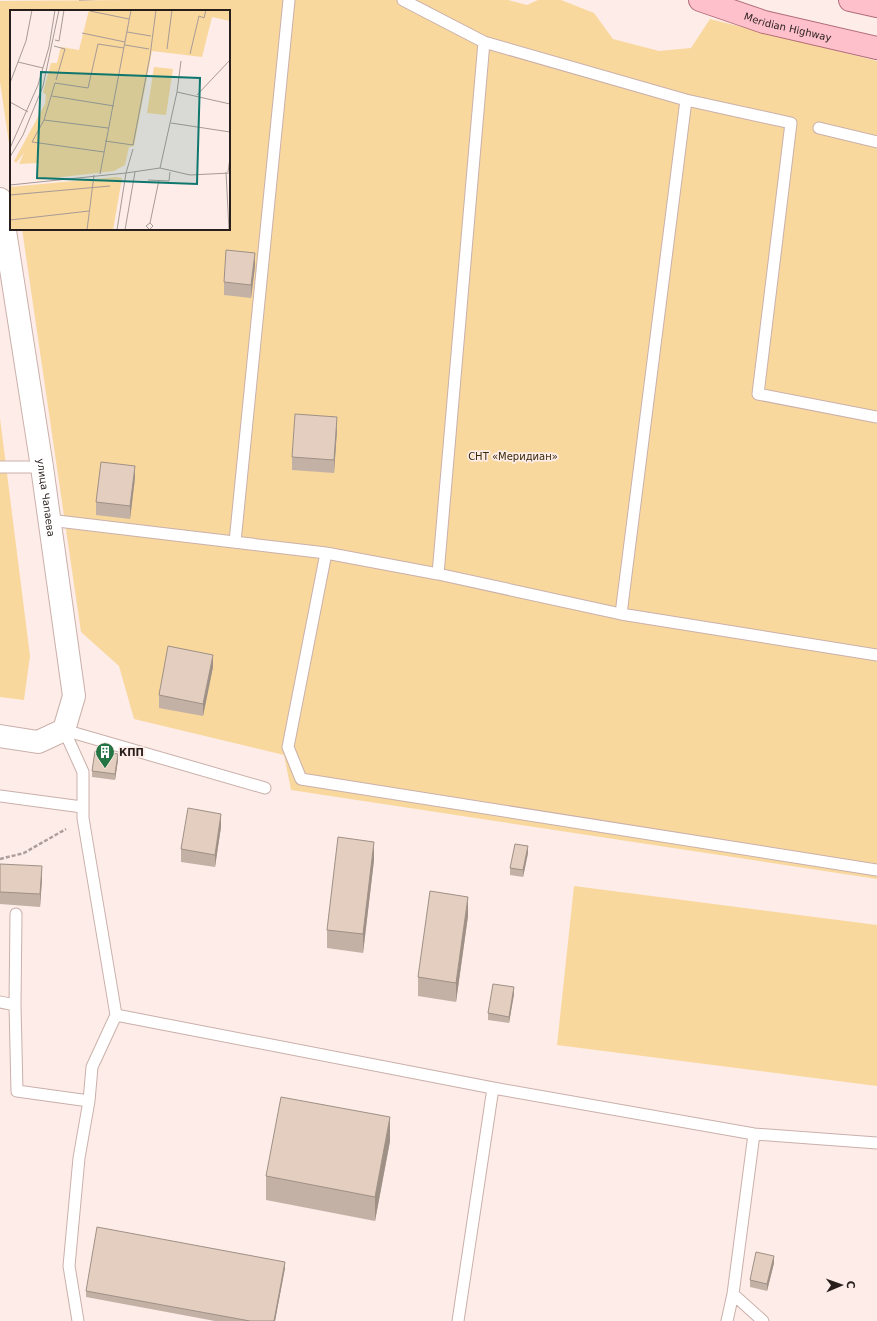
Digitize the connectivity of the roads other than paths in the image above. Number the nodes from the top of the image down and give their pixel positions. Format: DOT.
graph roads {
  1 [pos="288,0"];
  2 [pos="403,0"];
  3 [pos="700,0"];
  4 [pos="850,0"];
  5 [pos="877,6"];
  6 [pos="484,42"];
  7 [pos="877,48"];
  8 [pos="686,100"];
  9 [pos="819,128"];
  10 [pos="877,142"];
  11 [pos="0,199"];
  12 [pos="877,417"];
  13 [pos="42,466"];
  14 [pos="0,467"];
  15 [pos="49,520"];
  16 [pos="235,542"];
  17 [pos="326,552"];
  18 [pos="438,574"];
  19 [pos="622,614"];
  20 [pos="877,655"];
  21 [pos="64,730"];
  22 [pos="0,736"];
  23 [pos="265,788"];
  24 [pos="0,796"];
  25 [pos="82,807"];
  26 [pos="877,870"];
  27 [pos="16,914"];
  28 [pos="0,1002"];
  29 [pos="15,1005"];
  30 [pos="116,1014"];
  31 [pos="493,1088"];
  32 [pos="89,1101"];
  33 [pos="754,1134"];
  34 [pos="877,1143"];
  35 [pos="733,1294"];
  36 [pos="78,1321"];
  37 [pos="458,1321"];
  38 [pos="727,1321"];
  39 [pos="763,1321"];
  1 -- 16 [label="lane"];
  2 -- 6 [label="lane"];
  3 -- 7 [label="main road, Meridian Highway"];
  4 -- 5 [label="main road"];
  6 -- 8 [label="lane"];
  6 -- 18 [label="lane"];
  8 -- 12 [label="lane"];
  8 -- 19 [label="lane"];
  9 -- 10 [label="lane"];
  11 -- 13 [label="street, улица Чапаева"];
  13 -- 14 [label="lane"];
  13 -- 15 [label="street, улица Чапаева"];
  15 -- 16 [label="lane"];
  15 -- 21 [label="street, улица Чапаева"];
  16 -- 17 [label="lane"];
  17 -- 18 [label="lane"];
  17 -- 26 [label="lane"];
  18 -- 19 [label="lane"];
  19 -- 20 [label="lane"];
  21 -- 22 [label="street"];
  21 -- 23 [label="lane"];
  21 -- 25 [label="lane"];
  24 -- 25 [label="lane"];
  25 -- 30 [label="lane"];
  27 -- 29 [label="lane"];
  28 -- 29 [label="lane"];
  29 -- 32 [label="lane"];
  30 -- 31 [label="lane"];
  30 -- 32 [label="lane"];
  31 -- 33 [label="lane"];
  31 -- 37 [label="lane"];
  32 -- 36 [label="lane"];
  33 -- 34 [label="lane"];
  33 -- 35 [label="lane"];
  35 -- 38 [label="lane"];
  35 -- 39 [label="lane"];
}
